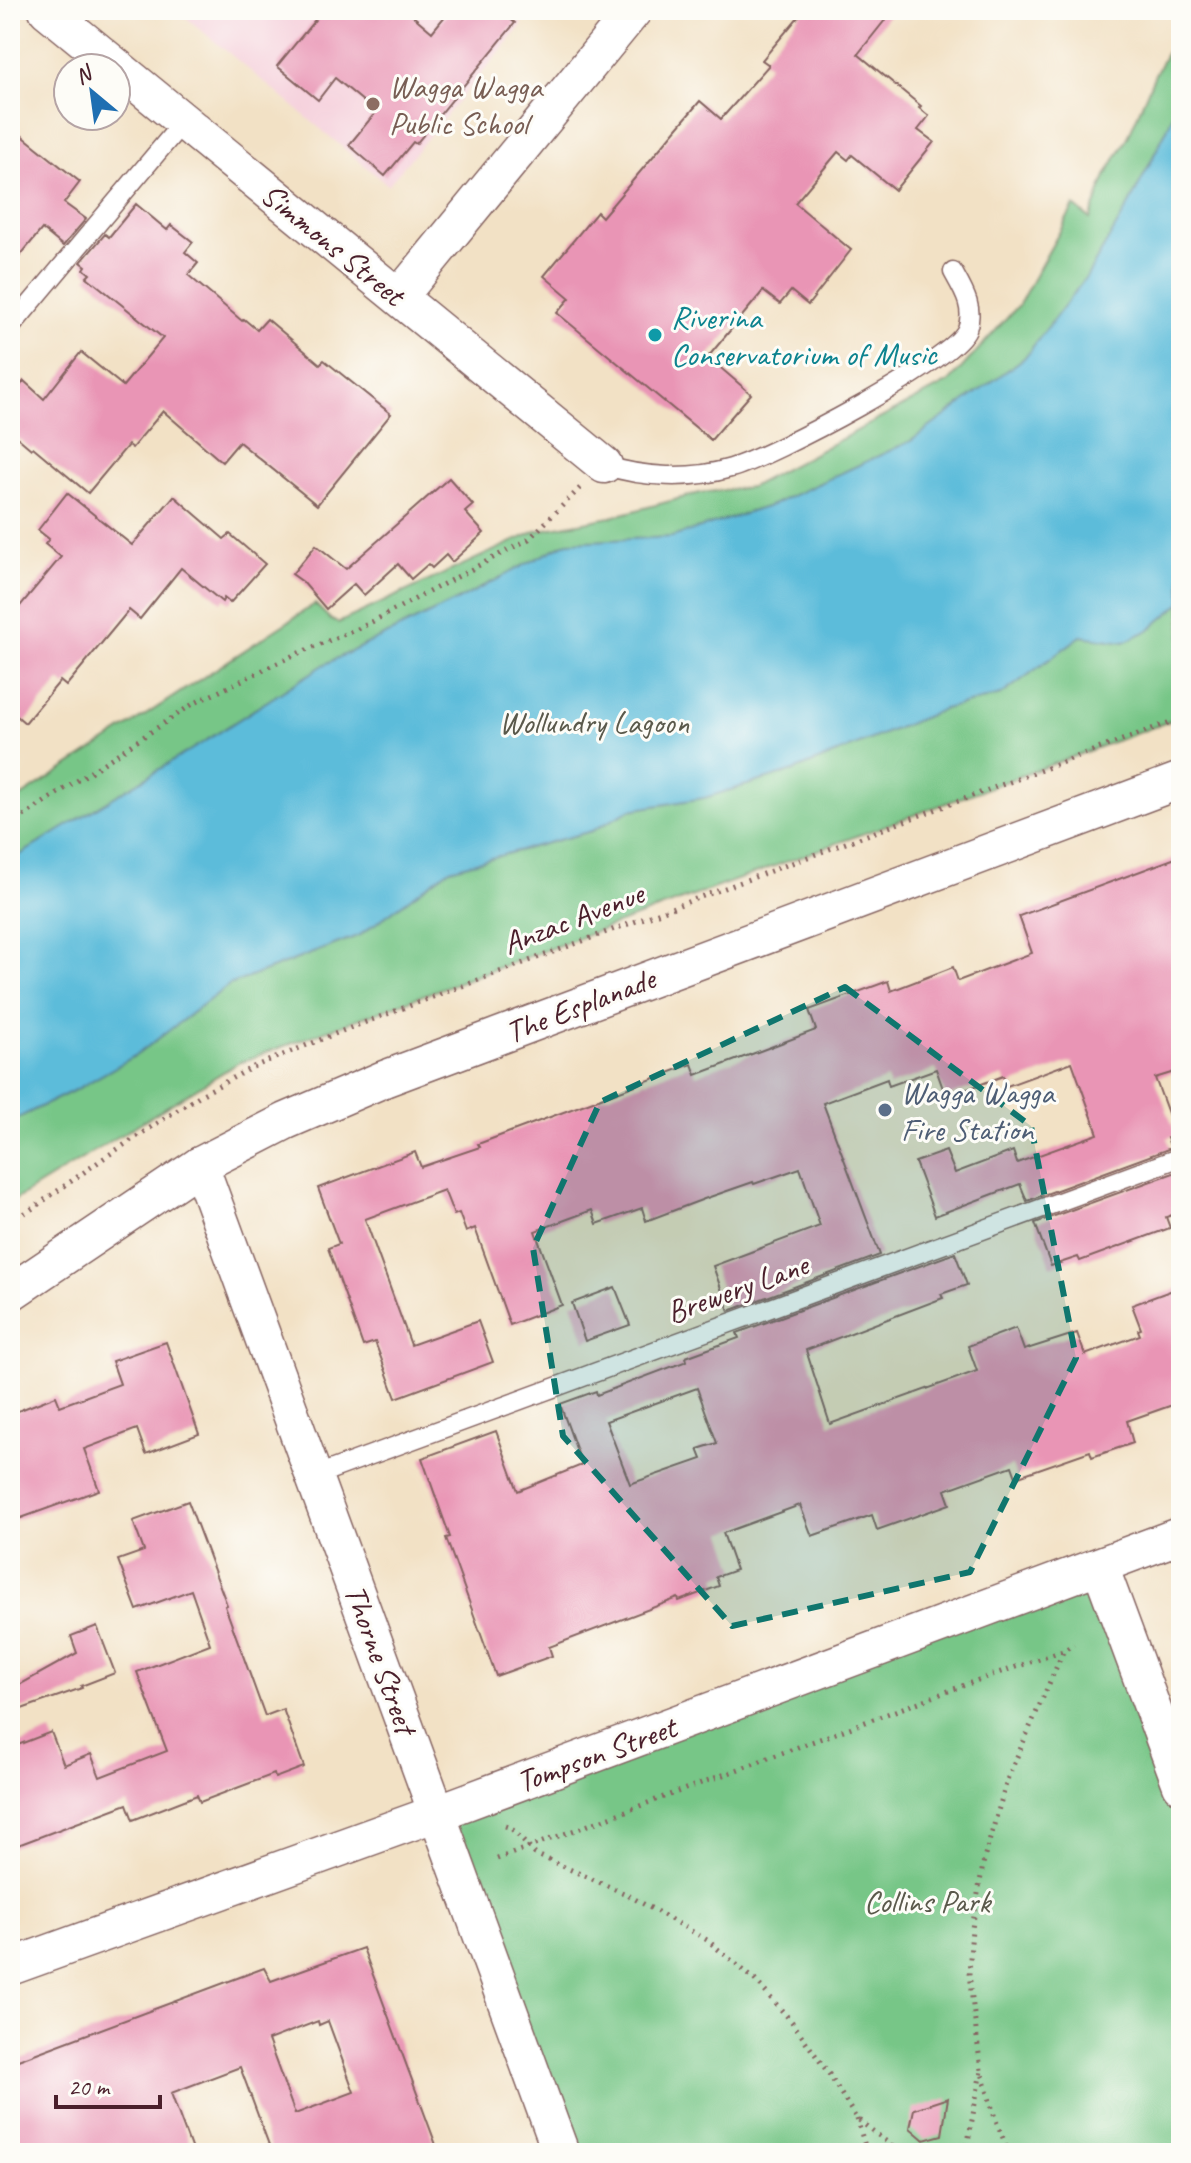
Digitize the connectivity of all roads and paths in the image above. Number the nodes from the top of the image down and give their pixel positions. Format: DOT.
graph roads {
  1 [pos="47,10"];
  2 [pos="634,10"];
  3 [pos="183,122"];
  4 [pos="953,272"];
  5 [pos="399,297"];
  6 [pos="10,328"];
  7 [pos="614,468"];
  8 [pos="1181,718"];
  9 [pos="1181,780"];
  10 [pos="10,825"];
  11 [pos="1181,1157"];
  12 [pos="200,1165"];
  13 [pos="10,1221"];
  14 [pos="10,1293"];
  15 [pos="314,1476"];
  16 [pos="1181,1535"];
  17 [pos="1100,1566"];
  18 [pos="1074,1644"];
  19 [pos="1063,1651"];
  20 [pos="1181,1785"];
  21 [pos="437,1813"];
  22 [pos="496,1825"];
  23 [pos="529,1847"];
  24 [pos="497,1859"];
  25 [pos="10,1967"];
  26 [pos="981,2070"];
  27 [pos="856,2118"];
  28 [pos="561,2153"];
  29 [pos="867,2153"];
  30 [pos="901,2153"];
  31 [pos="966,2153"];
  32 [pos="1009,2153"];
  1 -- 3 [label="street, Simmons Street"];
  2 -- 5 [label="street"];
  3 -- 5 [label="street, Simmons Street"];
  3 -- 6 [label="lane"];
  4 -- 7 [label="lane"];
  5 -- 7 [label="street, Simmons Street"];
  7 -- 10 [label="path"];
  8 -- 13 [label="path, Anzac Avenue"];
  9 -- 12 [label="street, The Esplanade"];
  11 -- 15 [label="lane, Brewery Lane"];
  12 -- 14 [label="street, The Esplanade"];
  12 -- 15 [label="street, Thorne Street"];
  15 -- 21 [label="street, Thorne Street"];
  16 -- 17 [label="street, Tompson Street"];
  17 -- 20 [label="street"];
  17 -- 21 [label="street, Tompson Street"];
  18 -- 19 [label="path"];
  19 -- 23 [label="path"];
  19 -- 26 [label="path"];
  21 -- 25 [label="street, Tompson Street"];
  21 -- 28 [label="street, Thorne Street"];
  22 -- 23 [label="path"];
  23 -- 24 [label="path"];
  23 -- 27 [label="path"];
  26 -- 31 [label="path"];
  26 -- 32 [label="path"];
  27 -- 29 [label="path"];
  27 -- 30 [label="path"];
}
